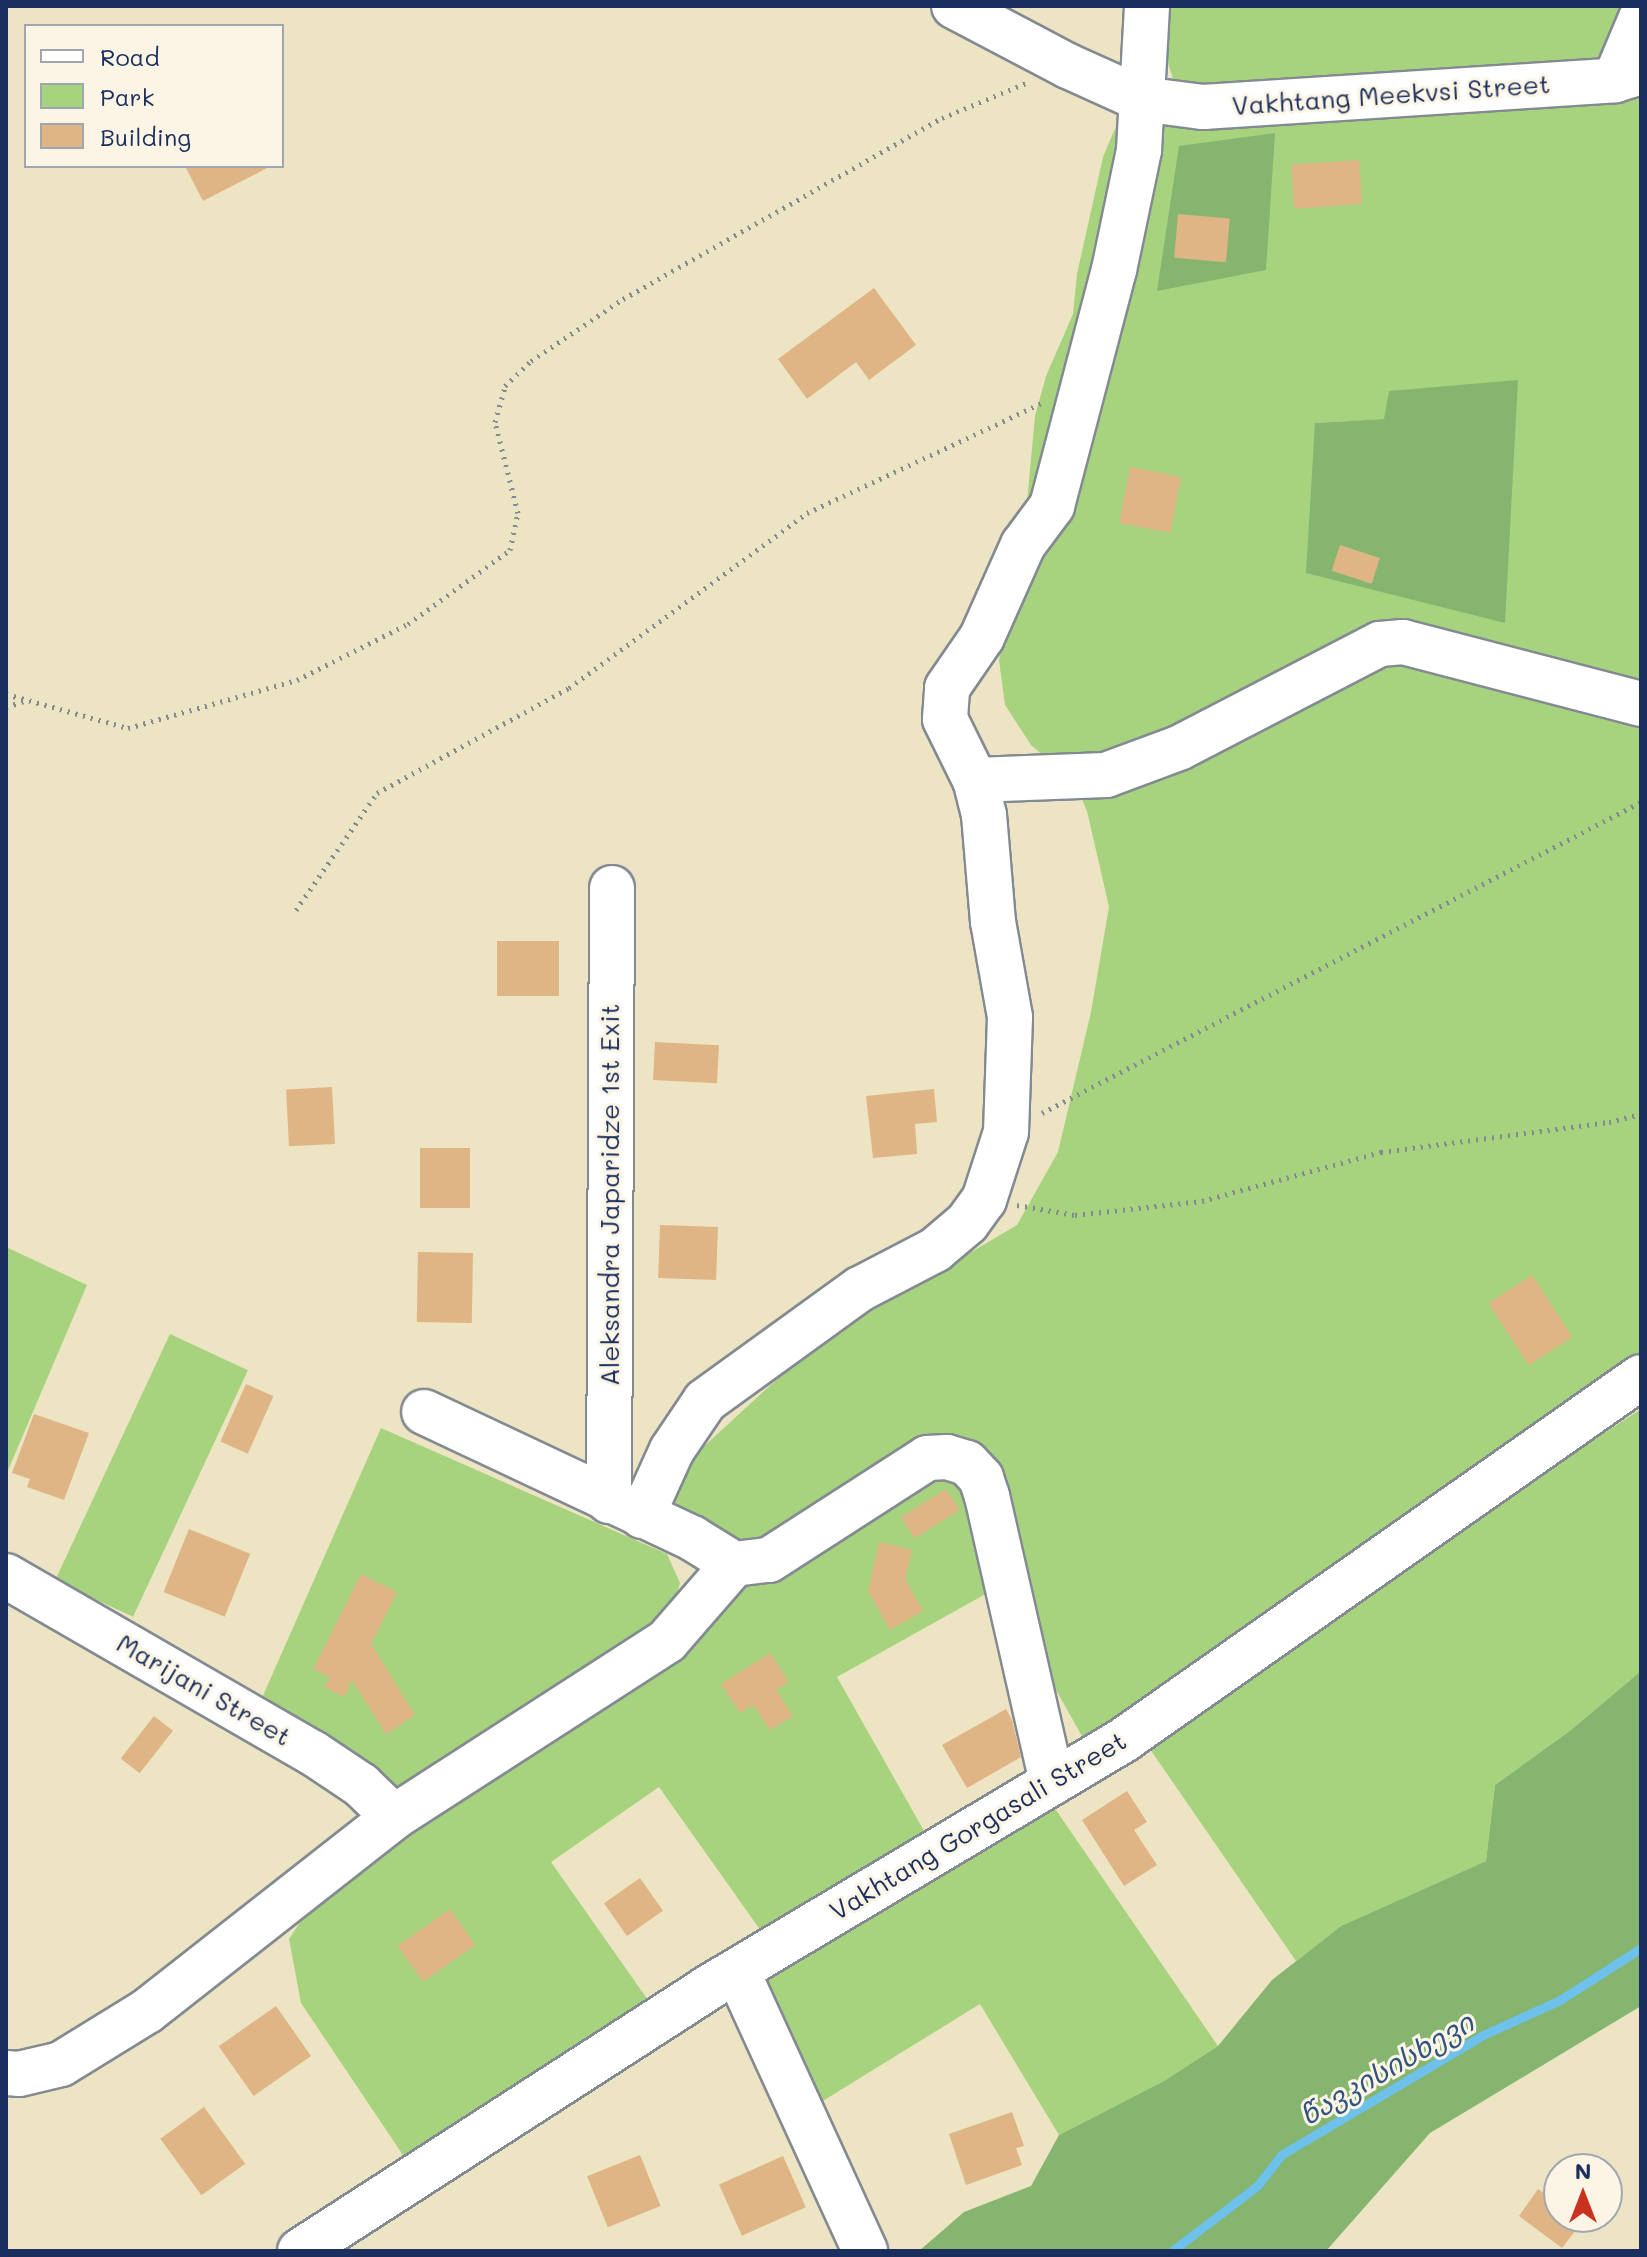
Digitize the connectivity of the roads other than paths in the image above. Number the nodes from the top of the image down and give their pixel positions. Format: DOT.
graph roads {
  1 [pos="954,6"];
  2 [pos="1147,6"];
  3 [pos="1641,18"];
  4 [pos="1628,76"];
  5 [pos="1141,99"];
  6 [pos="1641,704"];
  7 [pos="975,780"];
  8 [pos="612,888"];
  9 [pos="1641,1377"];
  10 [pos="424,1412"];
  11 [pos="625,1508"];
  12 [pos="734,1564"];
  13 [pos="6,1576"];
  14 [pos="1052,1783"];
  15 [pos="394,1817"];
  16 [pos="737,1971"];
  17 [pos="6,2073"];
  18 [pos="300,2251"];
  19 [pos="865,2251"];
  1 -- 5 [label="street, Vakhtang Meekvsi Street"];
  2 -- 5 [label="street"];
  3 -- 4 [label="street"];
  4 -- 5 [label="street, Vakhtang Meekvsi Street"];
  5 -- 7 [label="street"];
  6 -- 7 [label="street"];
  7 -- 11 [label="street"];
  8 -- 11 [label="street, Aleksandra Japaridze 1st Exit"];
  9 -- 14 [label="street, Vakhtang Gorgasali Street"];
  10 -- 11 [label="street"];
  11 -- 12 [label="street"];
  12 -- 14 [label="street"];
  12 -- 15 [label="street"];
  13 -- 15 [label="street, Marijani Street"];
  14 -- 16 [label="street, Vakhtang Gorgasali Street"];
  15 -- 17 [label="street"];
  16 -- 18 [label="street, Vakhtang Gorgasali Street"];
  16 -- 19 [label="street"];
}
